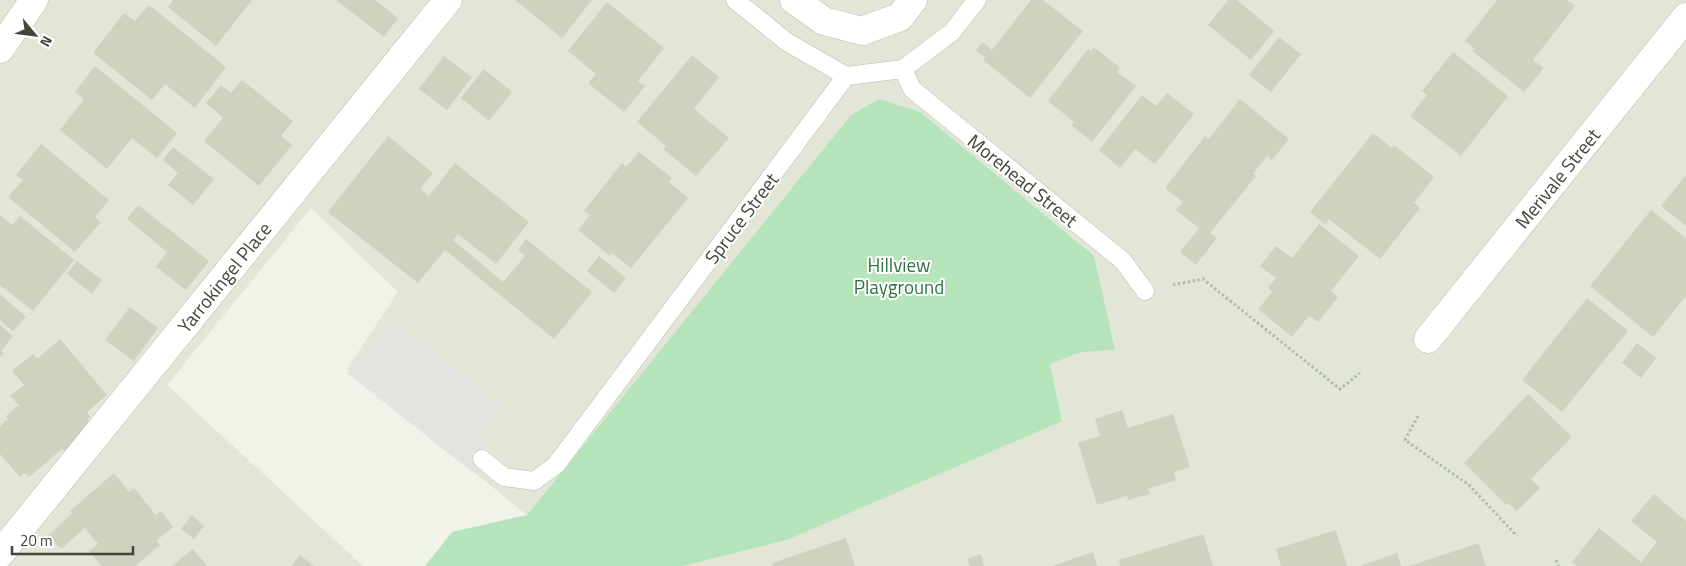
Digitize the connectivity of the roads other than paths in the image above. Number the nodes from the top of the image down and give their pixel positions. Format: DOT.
graph roads {
  1 [pos="34,0"];
  2 [pos="448,0"];
  3 [pos="735,0"];
  4 [pos="794,0"];
  5 [pos="913,0"];
  6 [pos="978,0"];
  7 [pos="1686,17"];
  8 [pos="0,49"];
  9 [pos="903,68"];
  10 [pos="846,76"];
  11 [pos="1144,291"];
  12 [pos="1428,339"];
  13 [pos="482,459"];
  14 [pos="0,554"];
  1 -- 8 [label="street"];
  2 -- 14 [label="street, Yarrokingel Place"];
  3 -- 10 [label="lane"];
  4 -- 5 [label="street"];
  6 -- 9 [label="lane"];
  7 -- 12 [label="street, Merivale Street"];
  9 -- 10 [label="lane"];
  9 -- 11 [label="lane, Morehead Street"];
  10 -- 13 [label="lane, Spruce Street"];
}
